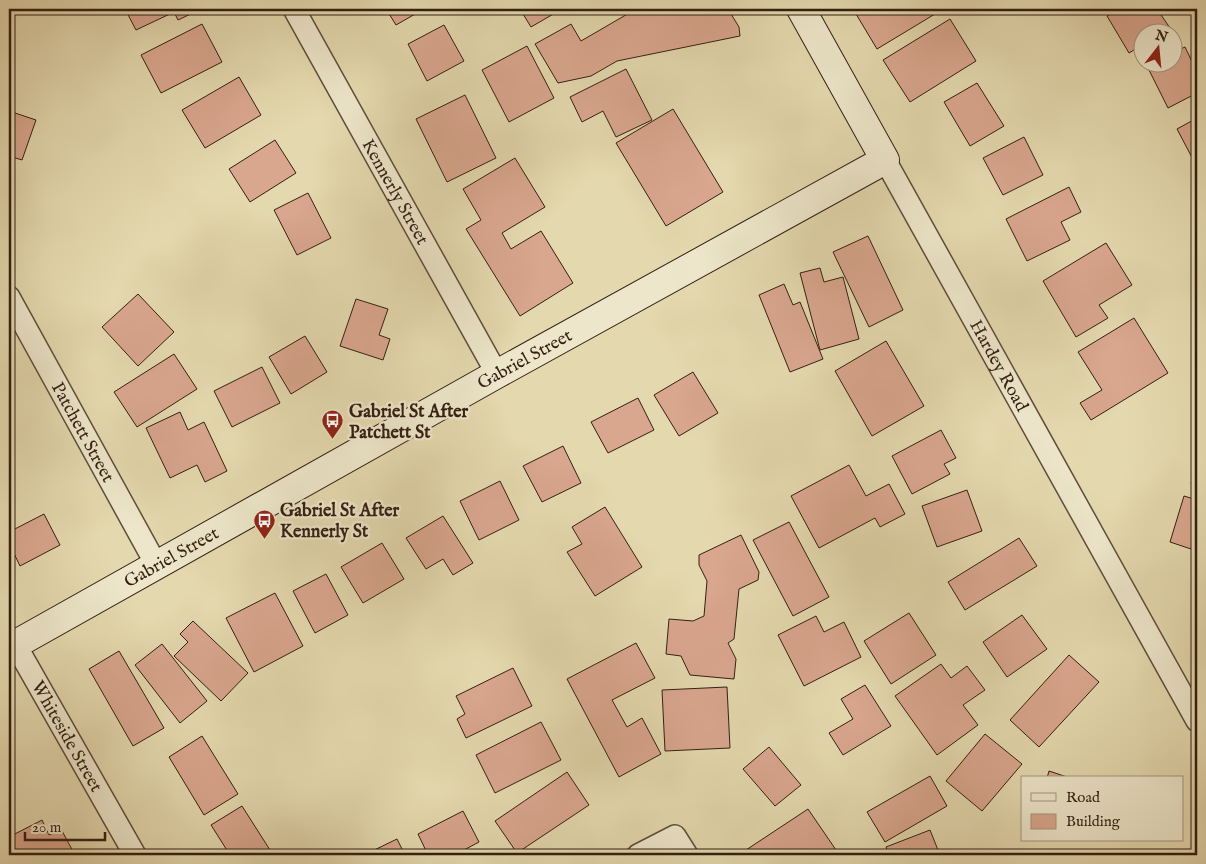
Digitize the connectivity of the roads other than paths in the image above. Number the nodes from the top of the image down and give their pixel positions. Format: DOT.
graph roads {
  1 [pos="294,9"];
  2 [pos="801,9"];
  3 [pos="885,160"];
  4 [pos="9,297"];
  5 [pos="497,374"];
  6 [pos="157,566"];
  7 [pos="12,646"];
  8 [pos="1197,722"];
  9 [pos="135,855"];
  10 [pos="638,855"];
  11 [pos="687,855"];
  1 -- 5 [label="street, Kennerly Street"];
  2 -- 3 [label="street, Hardey Road"];
  3 -- 5 [label="street, Gabriel Street"];
  3 -- 8 [label="street, Hardey Road"];
  4 -- 6 [label="street, Patchett Street"];
  5 -- 6 [label="street, Gabriel Street"];
  6 -- 7 [label="street, Gabriel Street"];
  7 -- 9 [label="street, Whiteside Street"];
  10 -- 11 [label="street"];
}
